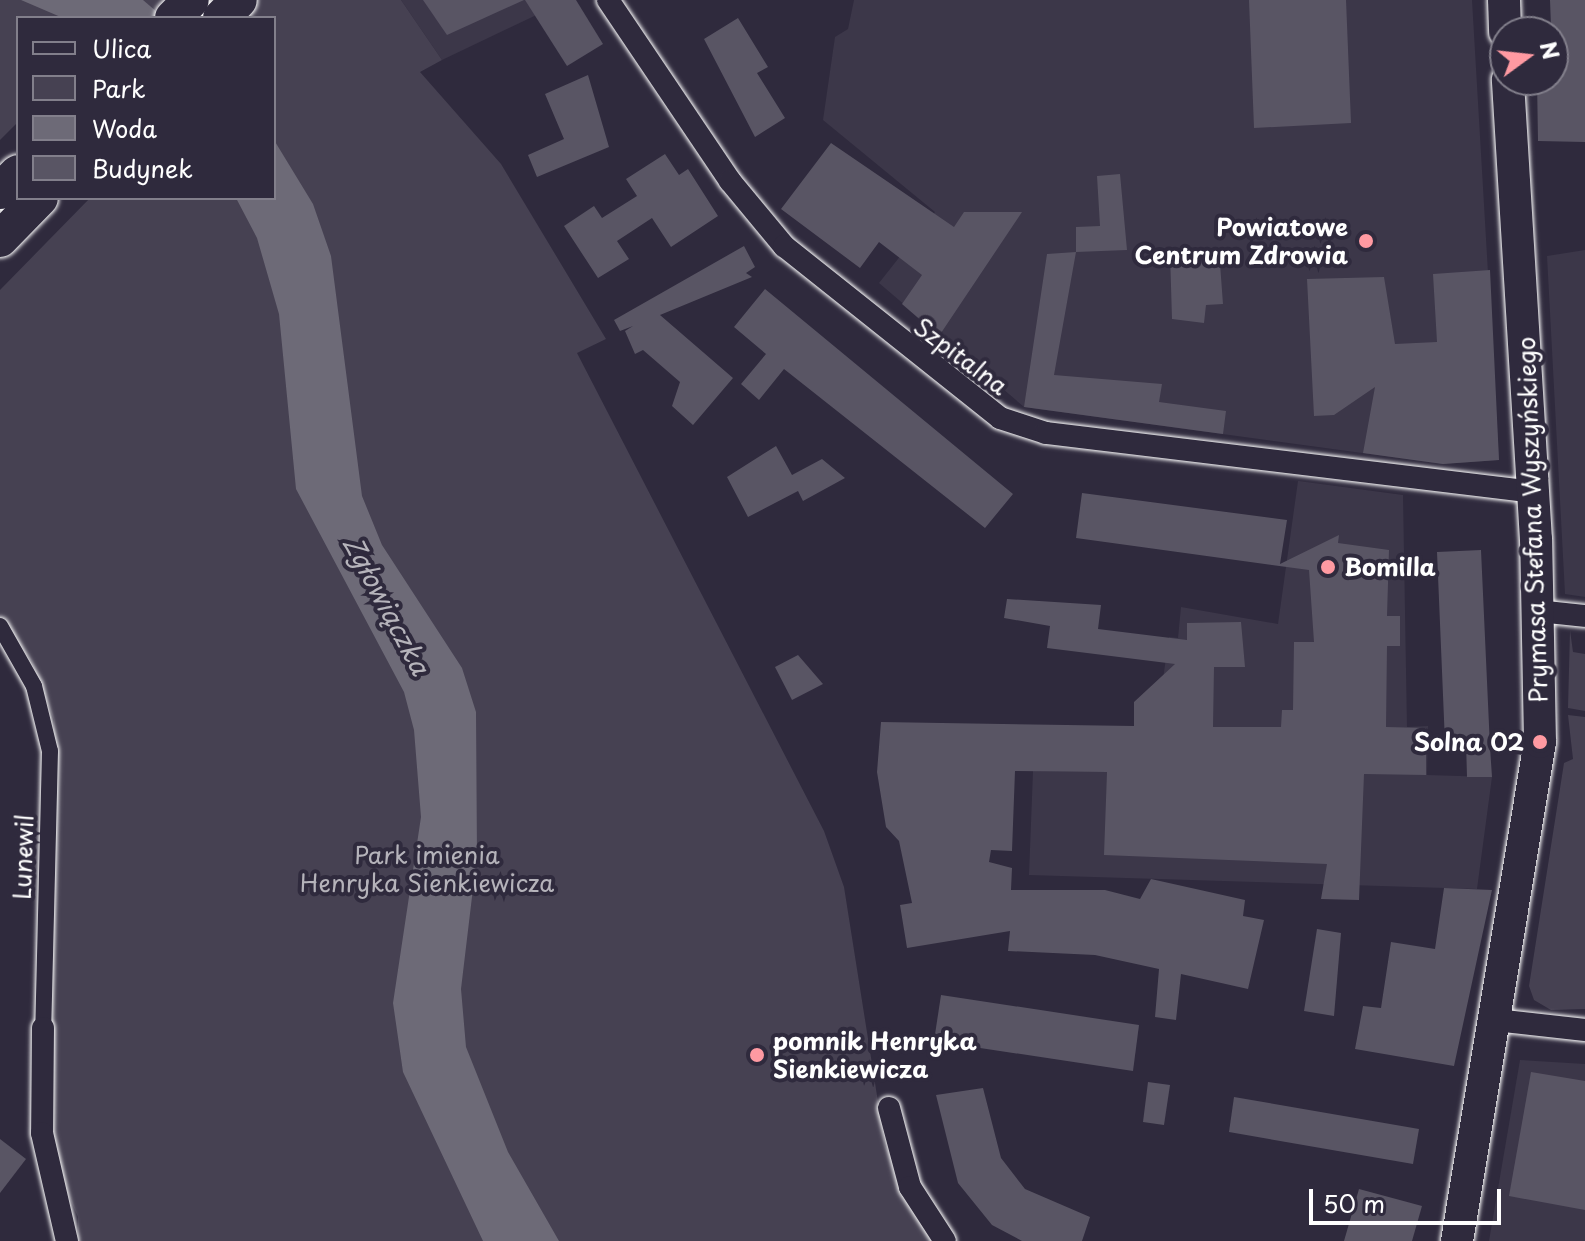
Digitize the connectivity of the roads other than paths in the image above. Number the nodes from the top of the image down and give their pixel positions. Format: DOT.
graph roads {
  1 [pos="191,0"];
  2 [pos="239,0"];
  3 [pos="608,0"];
  4 [pos="175,16"];
  5 [pos="223,16"];
  6 [pos="1509,96"];
  7 [pos="16,175"];
  8 [pos="0,191"];
  9 [pos="38,200"];
  10 [pos="0,239"];
  11 [pos="1532,492"];
  12 [pos="1538,611"];
  13 [pos="1585,616"];
  14 [pos="0,626"];
  15 [pos="1495,1020"];
  16 [pos="43,1028"];
  17 [pos="1585,1030"];
  18 [pos="889,1108"];
  19 [pos="67,1241"];
  20 [pos="945,1241"];
  21 [pos="1457,1241"];
  1 -- 4 [label="main road"];
  2 -- 5 [label="main road"];
  3 -- 11 [label="street, Szpitalna"];
  6 -- 11 [label="main road, Prymasa Stefana Wyszyńskiego"];
  7 -- 8 [label="main road"];
  9 -- 10 [label="main road"];
  11 -- 12 [label="main road, Prymasa Stefana Wyszyńskiego"];
  12 -- 13 [label="street"];
  12 -- 15 [label="main road, Prymasa Stefana Wyszyńskiego"];
  14 -- 16 [label="street, Lunewil"];
  15 -- 17 [label="street"];
  15 -- 21 [label="main road, Prymasa Stefana Wyszyńskiego"];
  16 -- 19 [label="street, Lunewil"];
  18 -- 20 [label="street"];
}
